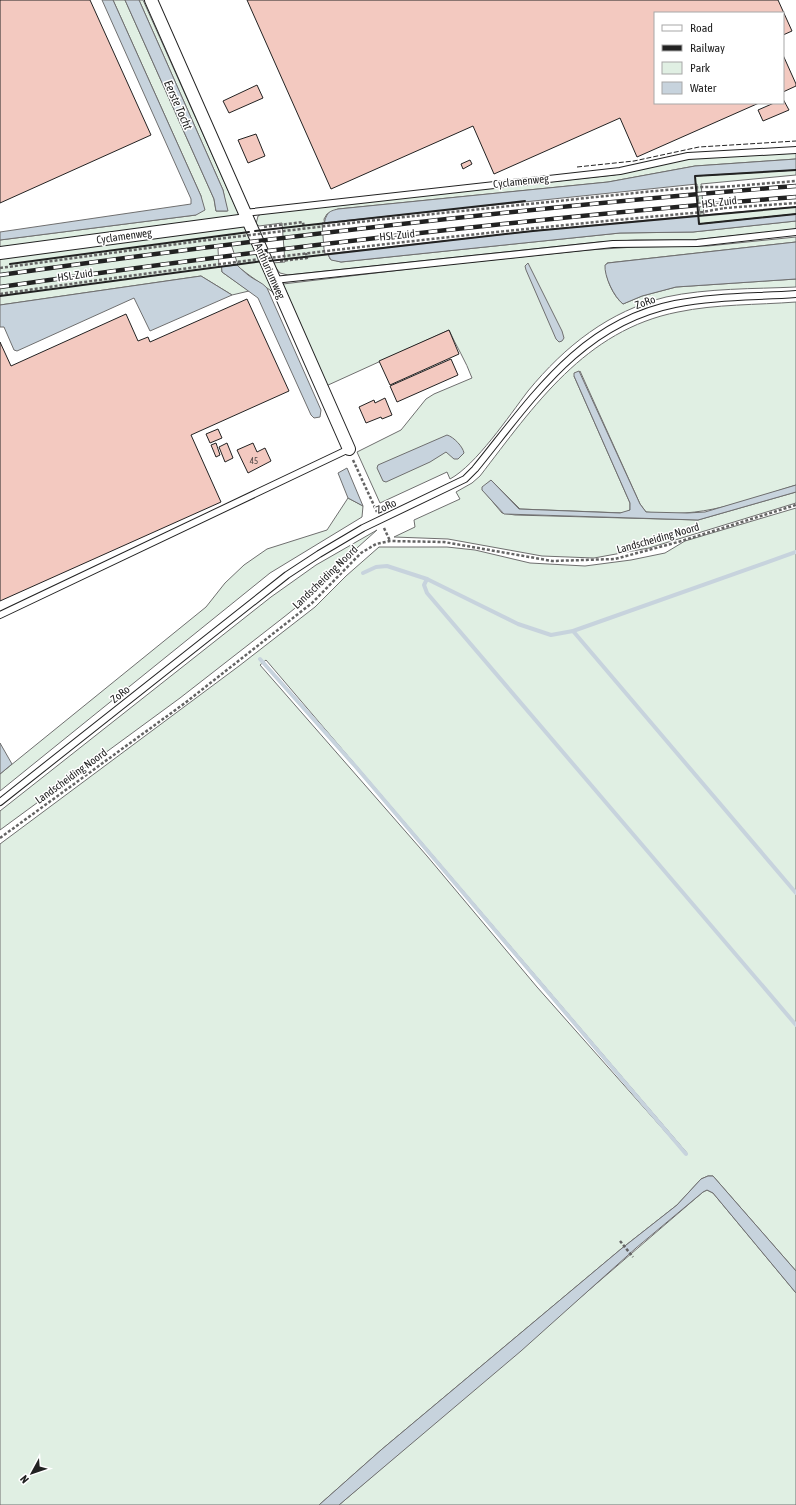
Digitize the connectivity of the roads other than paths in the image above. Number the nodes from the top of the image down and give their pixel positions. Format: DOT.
graph roads {
  1 [pos="152,0"];
  2 [pos="796,150"];
  3 [pos="246,216"];
  4 [pos="796,232"];
  5 [pos="0,253"];
  6 [pos="274,280"];
  7 [pos="796,294"];
  8 [pos="348,449"];
  9 [pos="0,615"];
  10 [pos="0,802"];
  1 -- 3 [label="street, Anthuriumweg"];
  2 -- 3 [label="lane, Cyclamenweg"];
  3 -- 5 [label="street, Cyclamenweg"];
  3 -- 6 [label="street, Anthuriumweg"];
  4 -- 6 [label="lane"];
  6 -- 8 [label="street, Anthuriumweg"];
  7 -- 10 [label="lane, ZoRo"];
  8 -- 9 [label="lane"];
}
